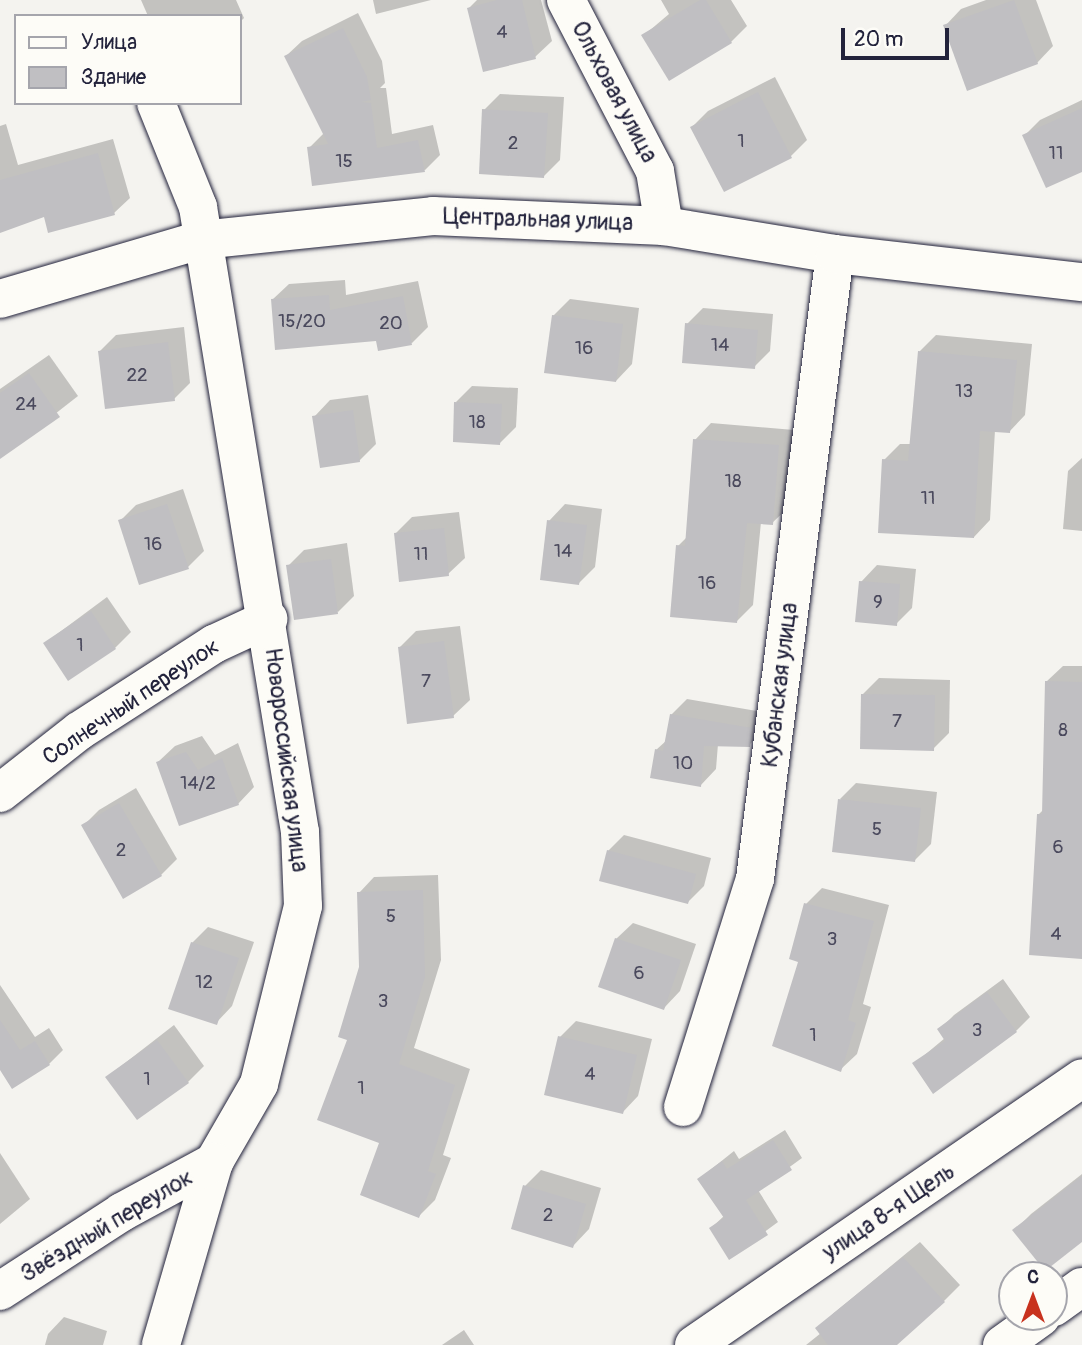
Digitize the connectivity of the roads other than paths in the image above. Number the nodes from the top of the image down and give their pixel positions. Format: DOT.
graph roads {
  1 [pos="566,0"];
  2 [pos="157,105"];
  3 [pos="664,226"];
  4 [pos="201,240"];
  5 [pos="835,254"];
  6 [pos="1082,282"];
  7 [pos="0,299"];
  8 [pos="268,619"];
  9 [pos="0,793"];
  10 [pos="1082,1078"];
  11 [pos="683,1107"];
  12 [pos="214,1162"];
  13 [pos="0,1292"];
  14 [pos="1022,1331"];
  15 [pos="161,1345"];
  16 [pos="694,1345"];
  17 [pos="1002,1345"];
  1 -- 3 [label="street, Ольховая улица"];
  2 -- 4 [label="street, Новороссийская улица"];
  3 -- 4 [label="street, Центральная улица"];
  3 -- 5 [label="street, Центральная улица"];
  4 -- 7 [label="street, Центральная улица"];
  4 -- 8 [label="street, Новороссийская улица"];
  5 -- 6 [label="street, Центральная улица"];
  5 -- 11 [label="street, Кубанская улица"];
  8 -- 9 [label="street, Солнечный переулок"];
  8 -- 12 [label="street, Новороссийская улица"];
  10 -- 16 [label="street, улица 8-я Щель"];
  12 -- 13 [label="street, Звёздный переулок"];
  12 -- 15 [label="street, Новороссийская улица"];
  14 -- 17 [label="street"];
}
